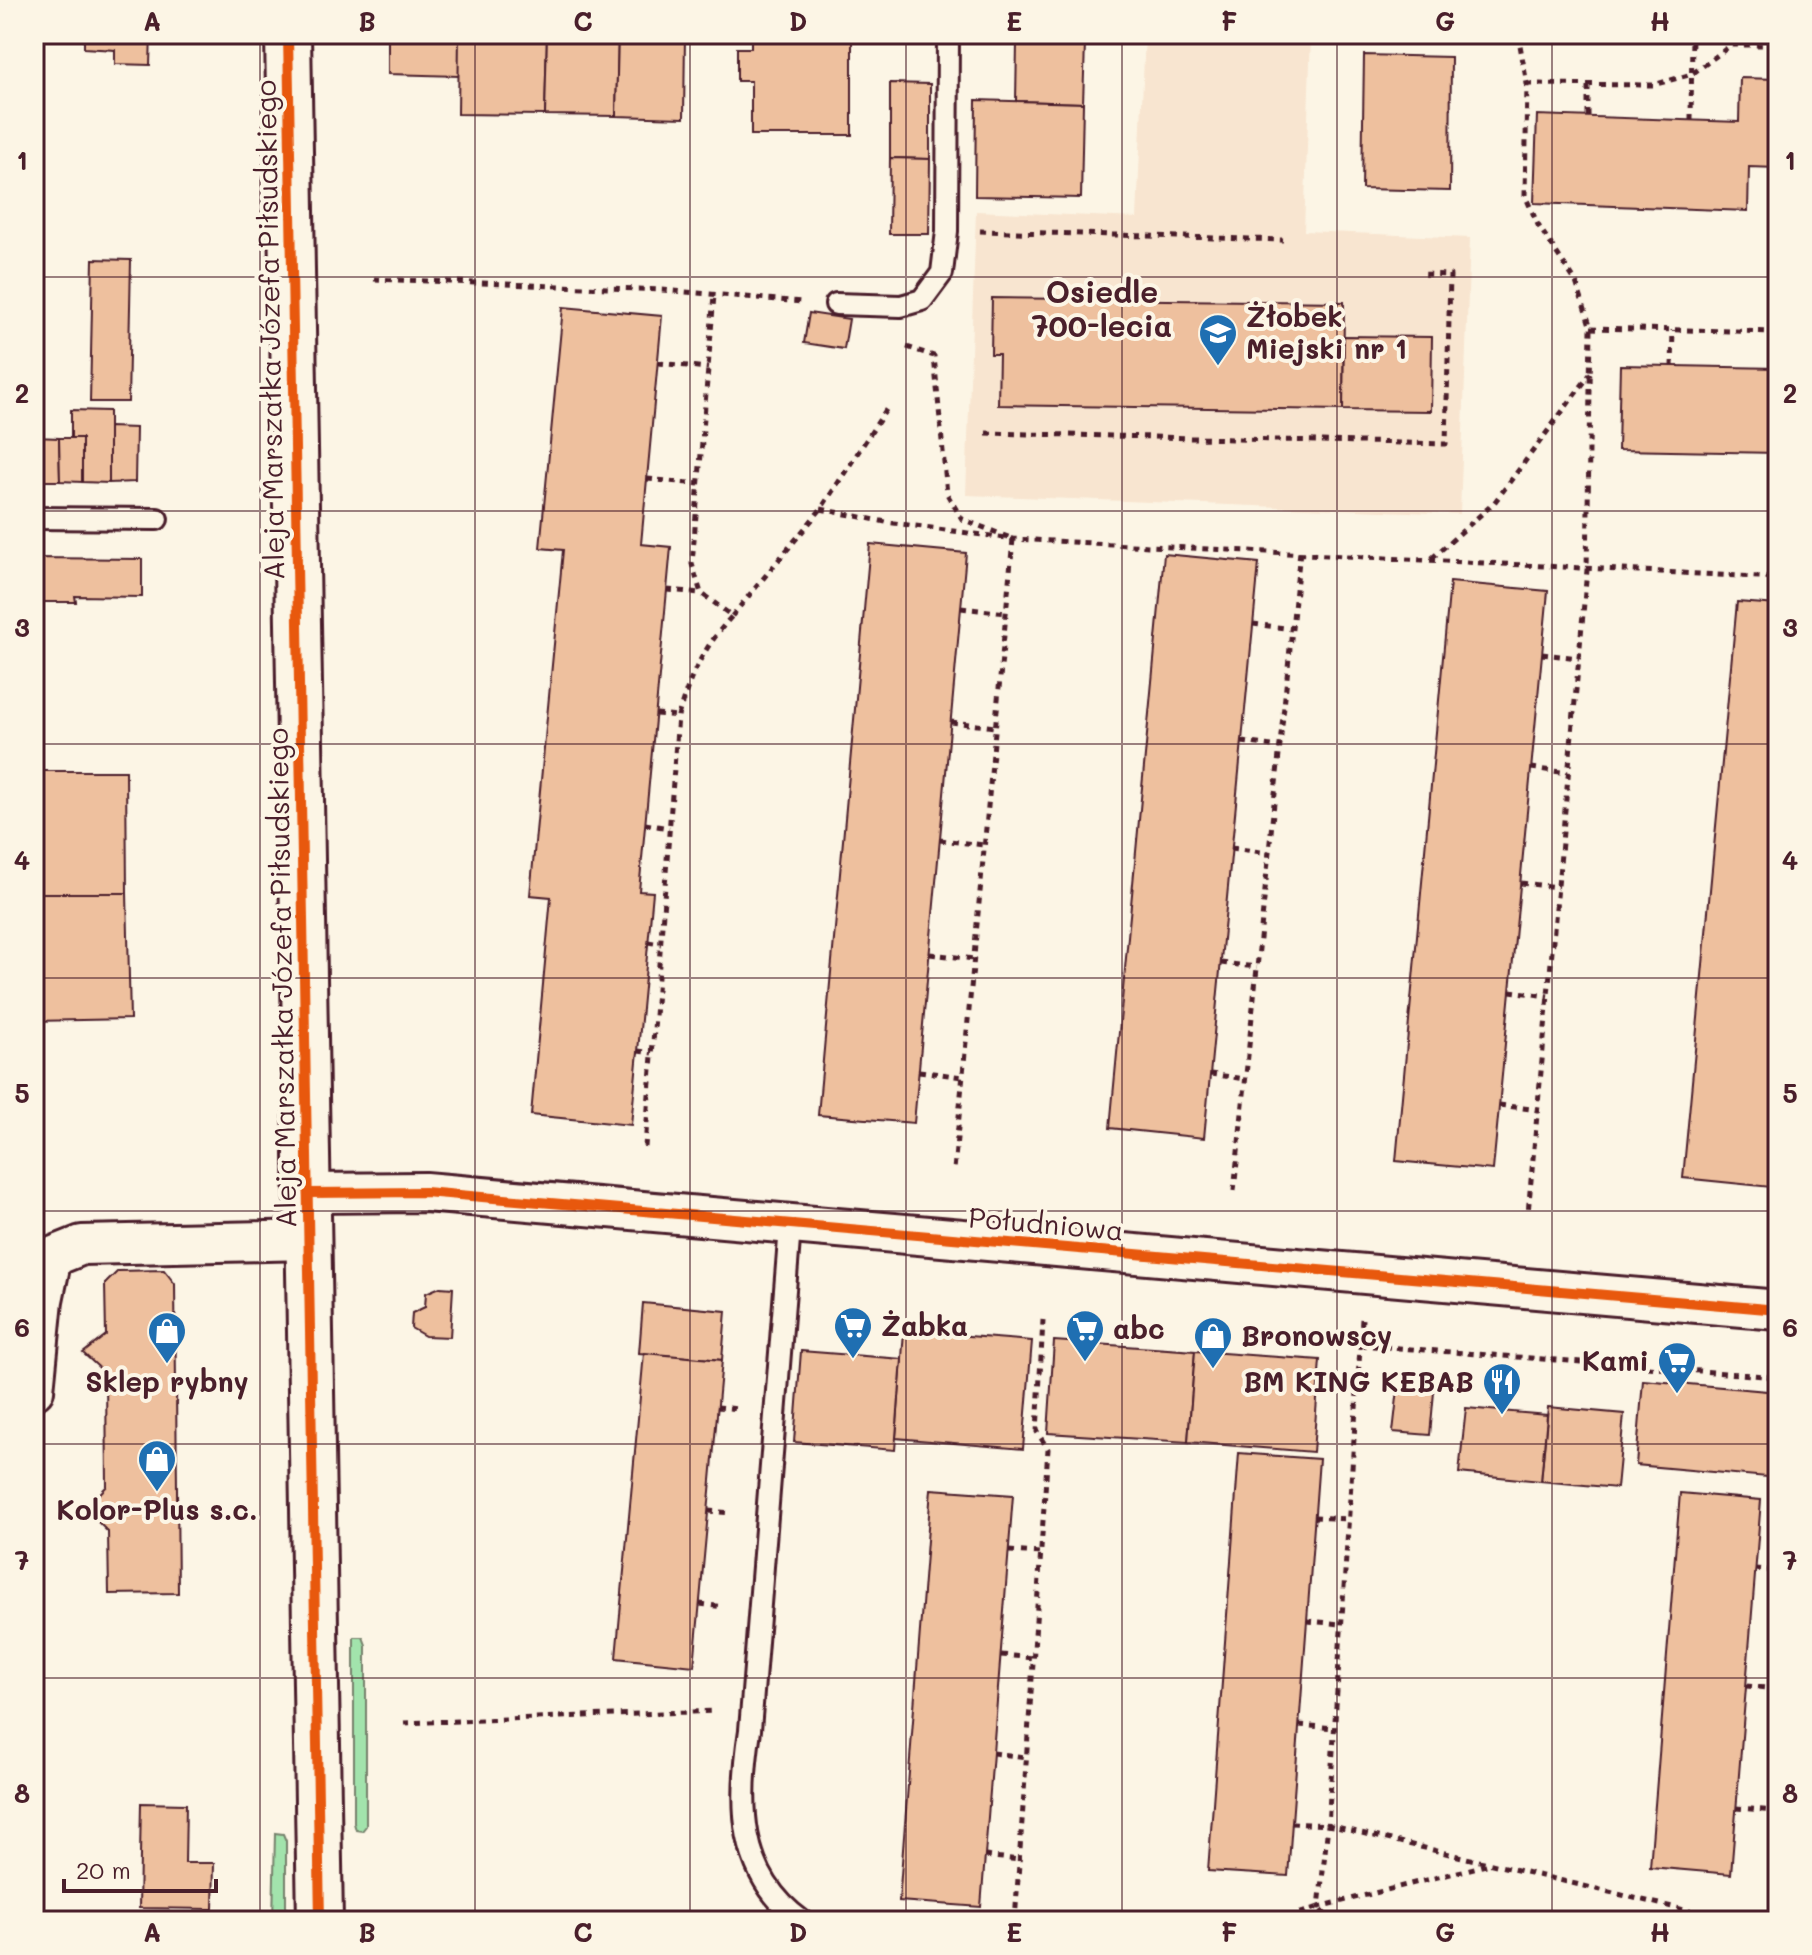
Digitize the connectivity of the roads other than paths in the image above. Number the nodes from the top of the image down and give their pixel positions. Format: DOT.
graph roads {
  1 [pos="288,34"];
  2 [pos="948,34"];
  3 [pos="836,304"];
  4 [pos="34,518"];
  5 [pos="157,519"];
  6 [pos="309,1193"];
  7 [pos="790,1227"];
  8 [pos="310,1240"];
  9 [pos="34,1245"];
  10 [pos="82,1245"];
  11 [pos="1778,1310"];
  12 [pos="34,1390"];
  13 [pos="320,1921"];
  14 [pos="802,1921"];
  1 -- 6 [label="street, Aleja Marszałka Józefa Piłsudskiego"];
  2 -- 3 [label="lane"];
  4 -- 5 [label="lane"];
  6 -- 7 [label="street, Południowa"];
  6 -- 8 [label="street, Aleja Marszałka Józefa Piłsudskiego"];
  7 -- 11 [label="street, Południowa"];
  7 -- 14 [label="lane"];
  8 -- 10 [label="street"];
  8 -- 13 [label="street, Aleja Marszałka Józefa Piłsudskiego"];
  9 -- 10 [label="street"];
  10 -- 12 [label="street"];
}
